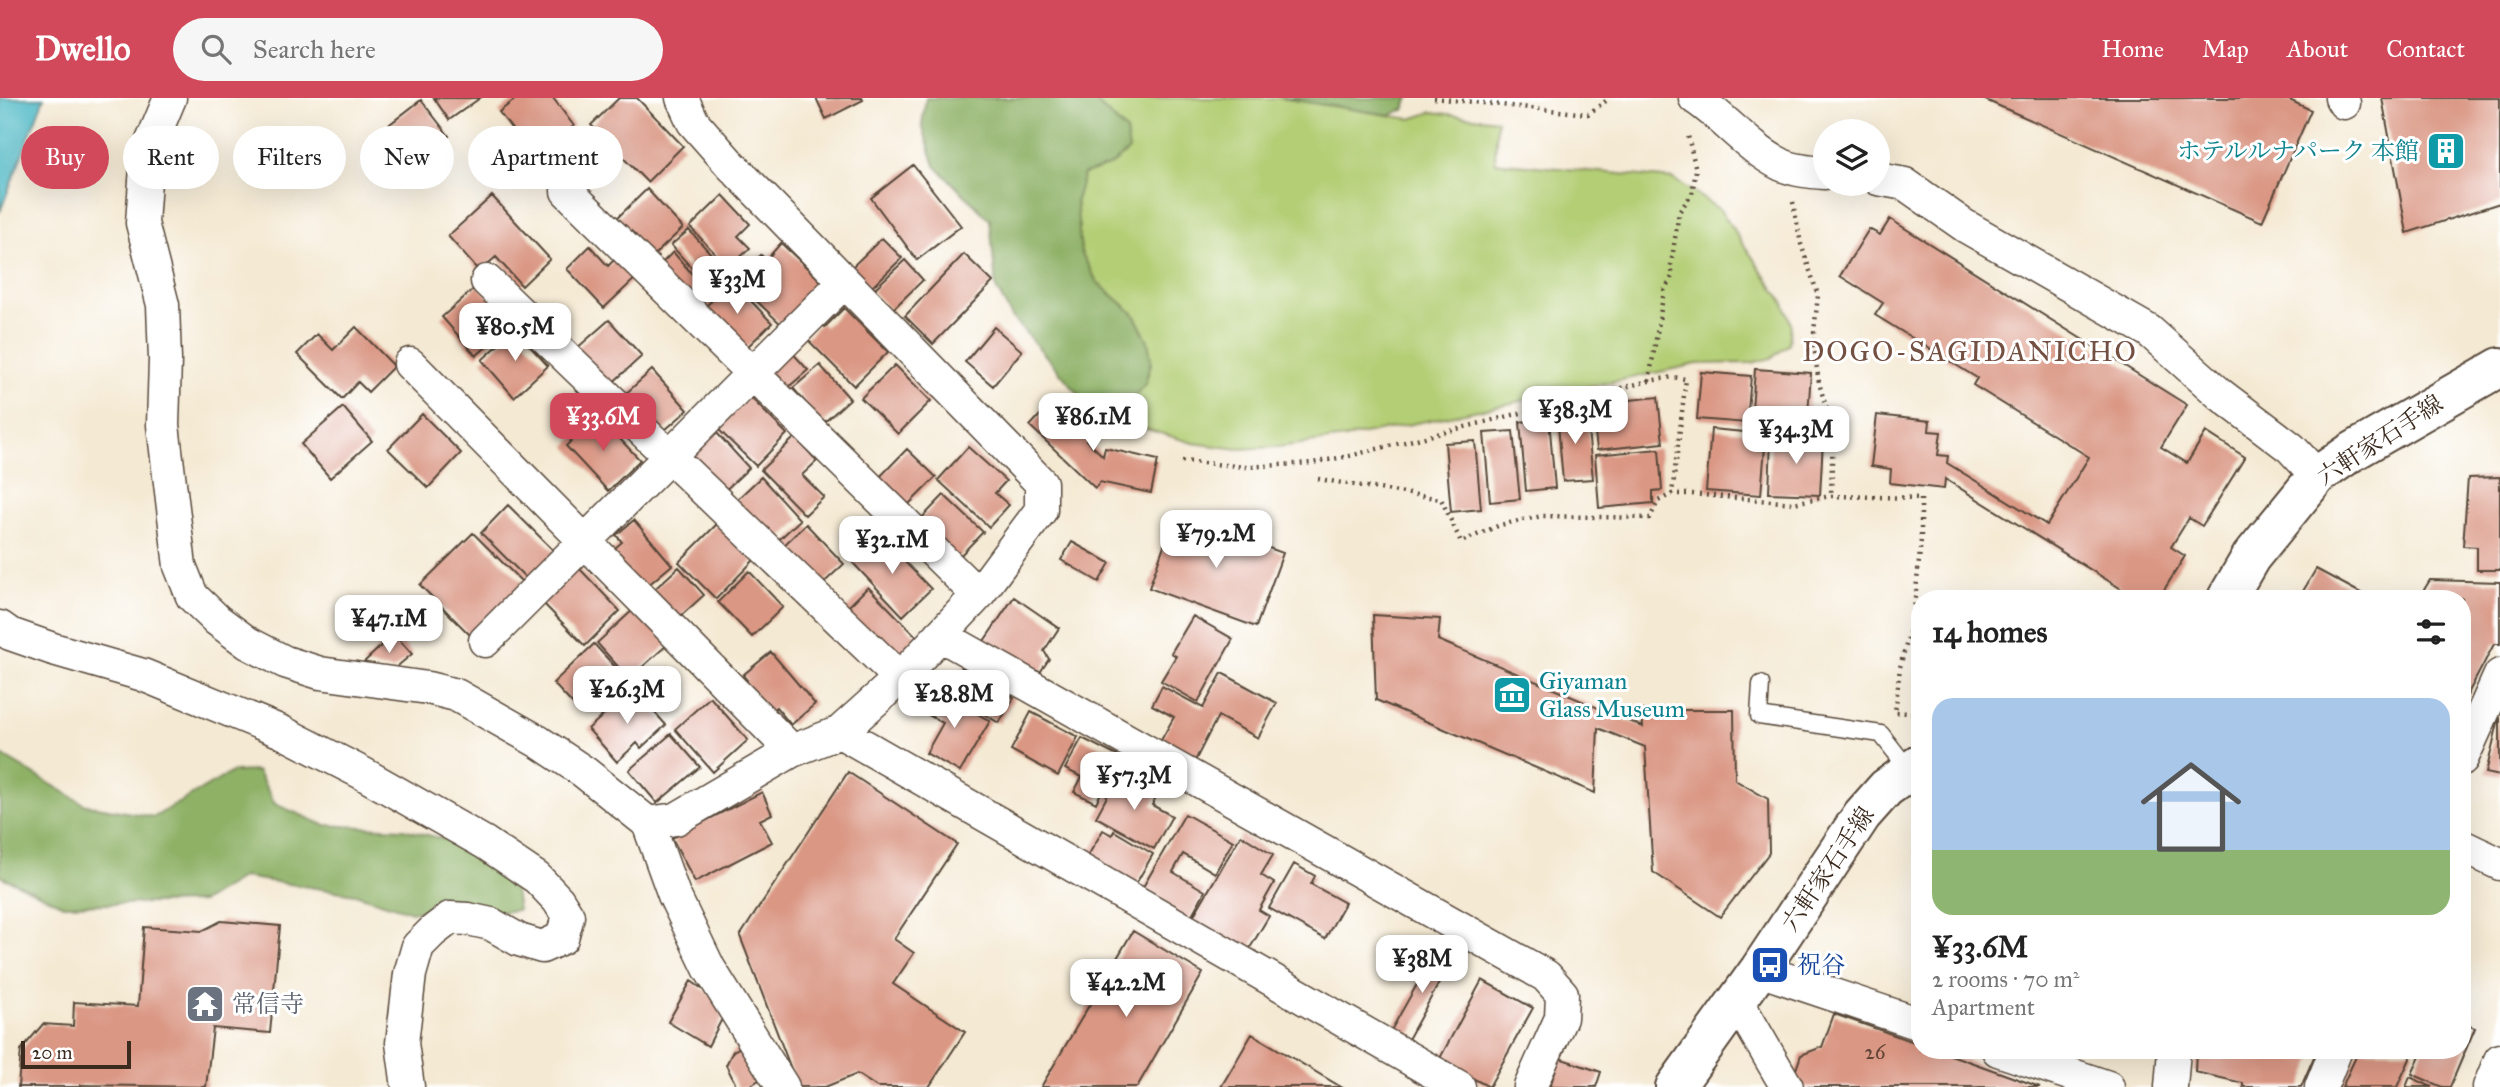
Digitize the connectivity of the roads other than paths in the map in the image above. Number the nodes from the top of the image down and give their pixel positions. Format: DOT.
graph roads {
  1 [pos="170,98"];
  2 [pos="682,98"];
  3 [pos="1690,112"];
  4 [pos="1810,171"];
  5 [pos="1890,181"];
  6 [pos="567,191"];
  7 [pos="487,281"];
  8 [pos="844,282"];
  9 [pos="410,364"];
  10 [pos="2500,367"];
  11 [pos="752,374"];
  12 [pos="670,456"];
  13 [pos="2317,476"];
  14 [pos="584,541"];
  15 [pos="2232,590"];
  16 [pos="978,595"];
  17 [pos="0,627"];
  18 [pos="940,635"];
  19 [pos="485,641"];
  20 [pos="2500,675"];
  21 [pos="900,678"];
  22 [pos="1761,684"];
  23 [pos="840,732"];
  24 [pos="2471,738"];
  25 [pos="792,751"];
  26 [pos="1911,764"];
  27 [pos="1911,769"];
  28 [pos="648,823"];
  29 [pos="2471,850"];
  30 [pos="2500,864"];
  31 [pos="1759,970"];
  32 [pos="1737,1001"];
  33 [pos="1911,1021"];
  34 [pos="2025,1059"];
  35 [pos="2173,1059"];
  36 [pos="2332,1059"];
  37 [pos="2500,1060"];
  38 [pos="408,1087"];
  39 [pos="783,1087"];
  40 [pos="1459,1087"];
  41 [pos="1530,1087"];
  42 [pos="1675,1087"];
  43 [pos="1787,1087"];
  44 [pos="2108,1087"];
  45 [pos="2171,1087"];
  46 [pos="2321,1087"];
  47 [pos="2489,1087"];
  1 -- 28 [label="street"];
  2 -- 8 [label="street"];
  3 -- 4 [label="street"];
  5 -- 13 [label="street"];
  6 -- 11 [label="street"];
  7 -- 12 [label="street"];
  8 -- 11 [label="street"];
  8 -- 16 [label="street"];
  9 -- 14 [label="street"];
  10 -- 13 [label="main road, 六軒家石手線"];
  11 -- 12 [label="street"];
  11 -- 16 [label="street"];
  12 -- 14 [label="street"];
  12 -- 21 [label="street"];
  13 -- 15 [label="main road, 六軒家石手線"];
  14 -- 19 [label="street"];
  14 -- 25 [label="street"];
  16 -- 18 [label="street"];
  17 -- 38 [label="street"];
  18 -- 21 [label="street"];
  18 -- 41 [label="street"];
  20 -- 24 [label="street"];
  21 -- 23 [label="street"];
  22 -- 26 [label="lane"];
  23 -- 25 [label="street"];
  23 -- 40 [label="street"];
  25 -- 28 [label="street"];
  27 -- 31 [label="main road, 六軒家石手線"];
  28 -- 39 [label="street"];
  29 -- 30 [label="street"];
  31 -- 32 [label="main road, 六軒家石手線"];
  31 -- 33 [label="street"];
  32 -- 42 [label="main road, 六軒家石手線"];
  32 -- 43 [label="street"];
  34 -- 44 [label="street"];
  35 -- 45 [label="street"];
  36 -- 46 [label="street"];
  37 -- 47 [label="street"];
}
